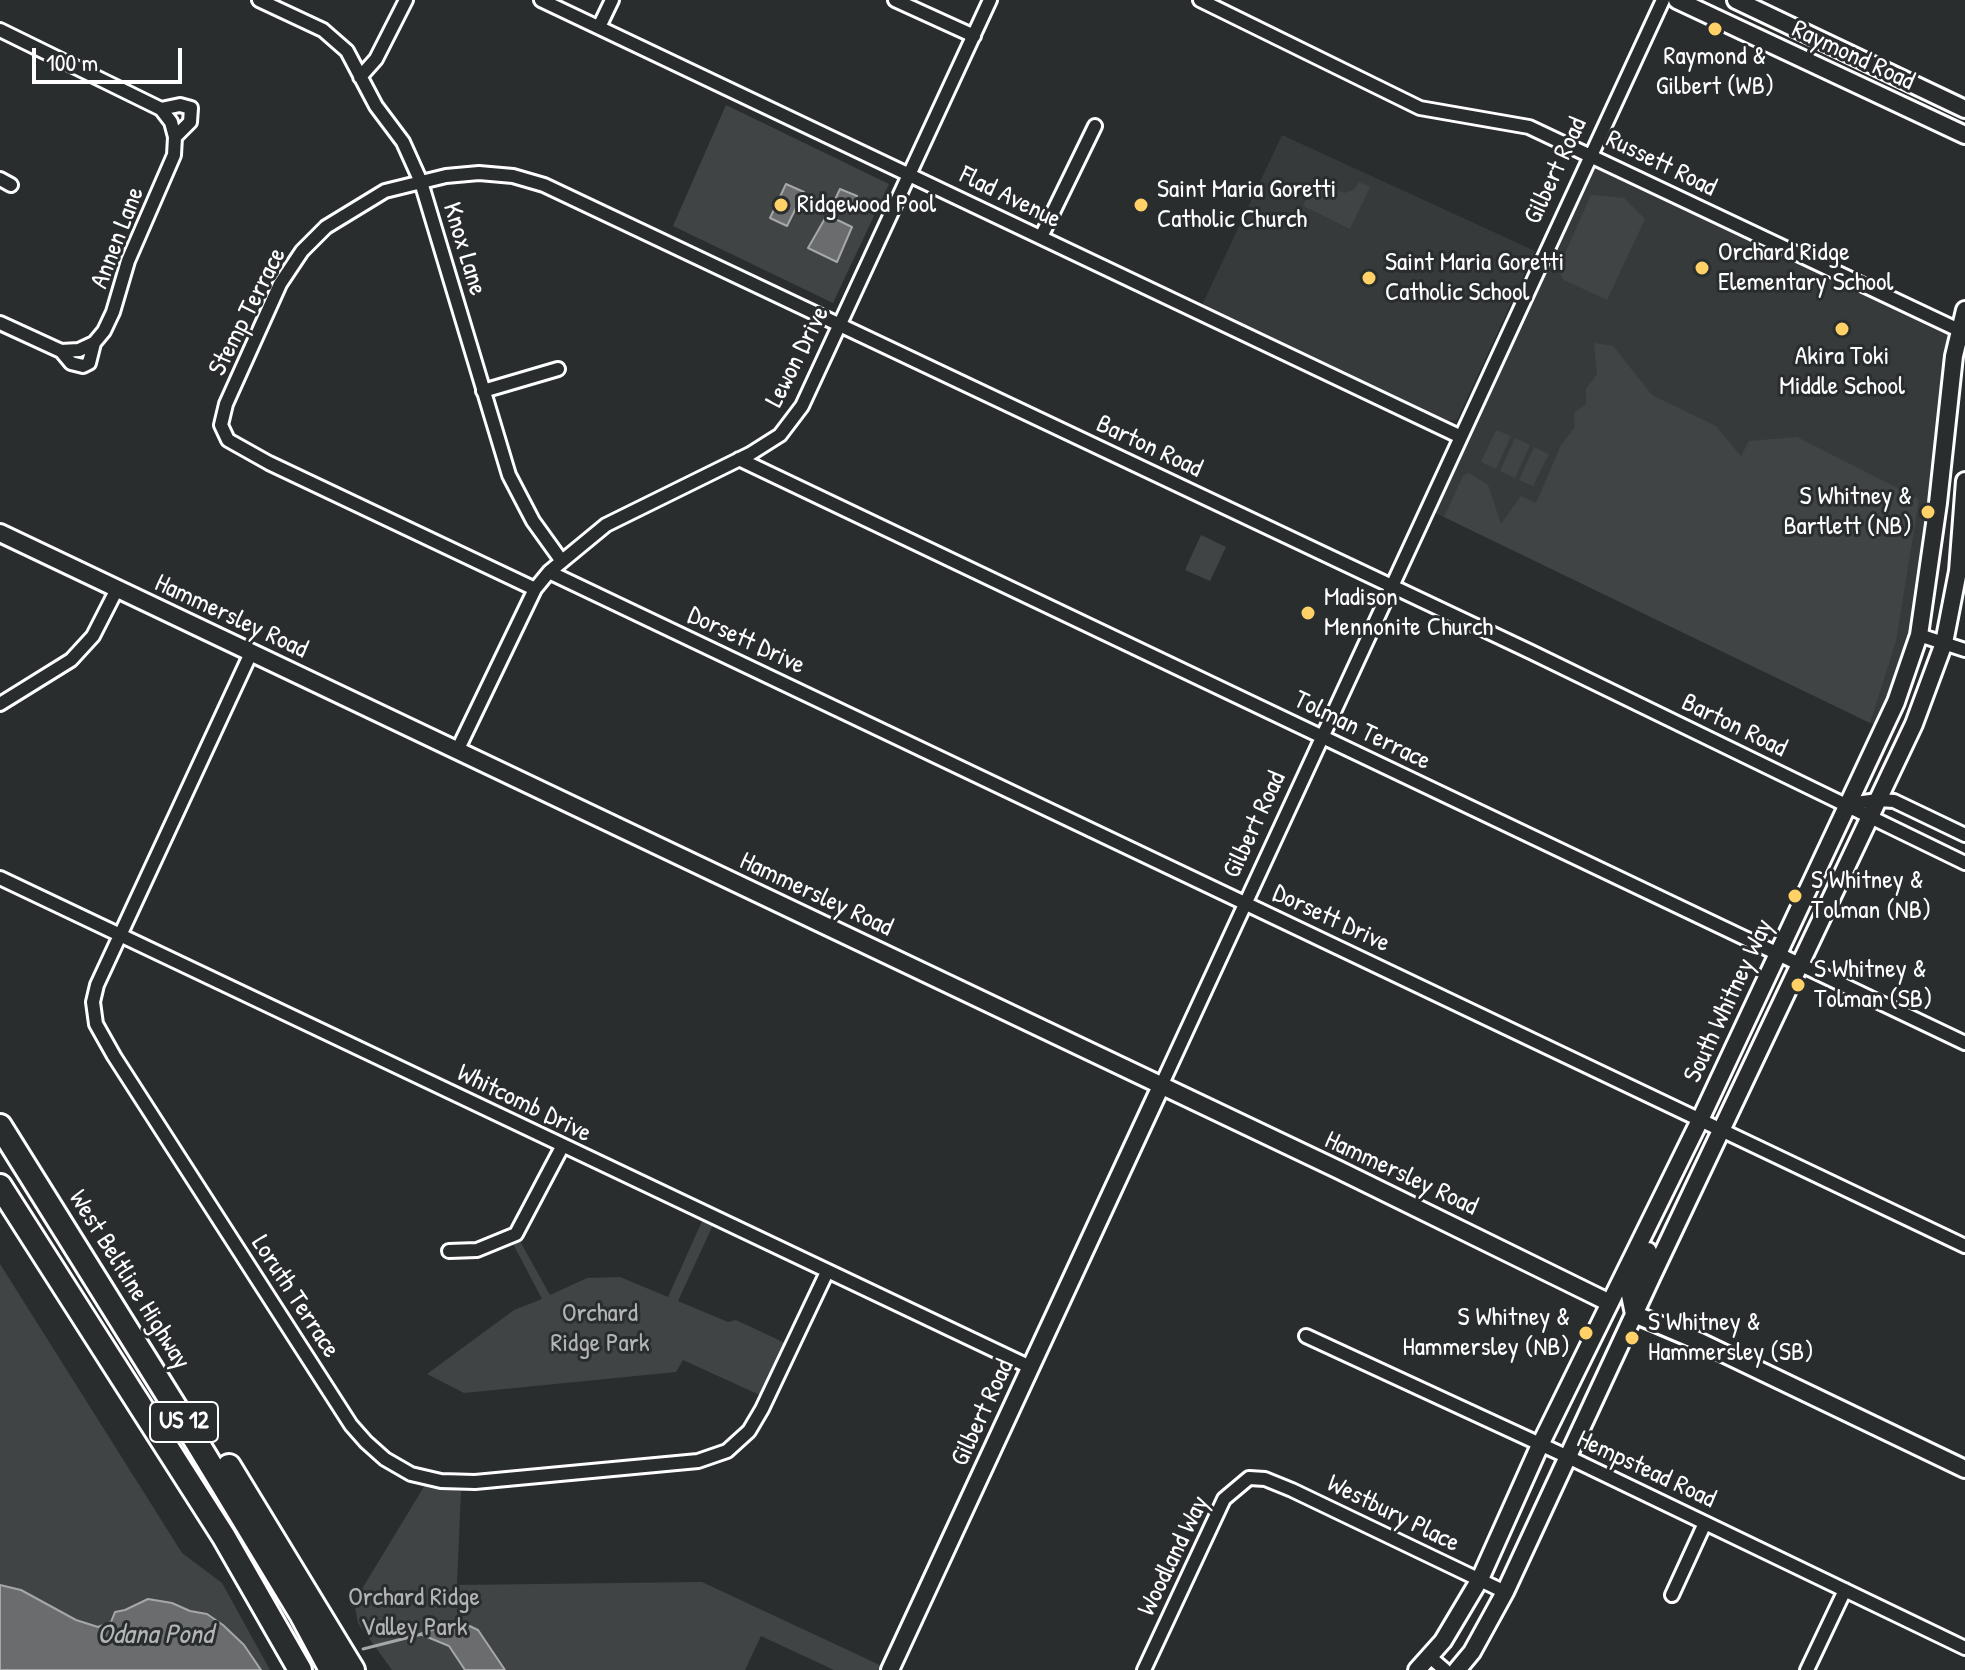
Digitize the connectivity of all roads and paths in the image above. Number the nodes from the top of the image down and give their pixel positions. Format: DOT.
graph roads {
  1 [pos="259,0"];
  2 [pos="406,0"];
  3 [pos="541,0"];
  4 [pos="612,0"];
  5 [pos="895,0"];
  6 [pos="990,0"];
  7 [pos="1200,0"];
  8 [pos="1663,0"];
  9 [pos="1677,0"];
  10 [pos="1736,0"];
  11 [pos="599,27"];
  12 [pos="0,30"];
  13 [pos="974,36"];
  14 [pos="360,77"];
  15 [pos="161,109"];
  16 [pos="1965,109"];
  17 [pos="1095,126"];
  18 [pos="1965,135"];
  19 [pos="175,137"];
  20 [pos="1590,154"];
  21 [pos="909,174"];
  22 [pos="421,182"];
  23 [pos="1041,237"];
  24 [pos="1965,310"];
  25 [pos="0,323"];
  26 [pos="840,324"];
  27 [pos="1962,331"];
  28 [pos="558,369"];
  29 [pos="483,391"];
  30 [pos="1461,437"];
  31 [pos="739,459"];
  32 [pos="1940,482"];
  33 [pos="1965,484"];
  34 [pos="0,533"];
  35 [pos="561,560"];
  36 [pos="549,572"];
  37 [pos="1392,585"];
  38 [pos="117,589"];
  39 [pos="535,589"];
  40 [pos="1919,635"];
  41 [pos="1944,643"];
  42 [pos="1965,650"];
  43 [pos="251,653"];
  44 [pos="0,704"];
  45 [pos="1322,736"];
  46 [pos="457,751"];
  47 [pos="1878,800"];
  48 [pos="1848,804"];
  49 [pos="1870,816"];
  50 [pos="1965,835"];
  51 [pos="1965,863"];
  52 [pos="0,878"];
  53 [pos="1245,903"];
  54 [pos="120,936"];
  55 [pos="1778,954"];
  56 [pos="1799,965"];
  57 [pos="1965,1043"];
  58 [pos="1161,1086"];
  59 [pos="1700,1120"];
  60 [pos="0,1126"];
  61 [pos="1721,1131"];
  62 [pos="562,1147"];
  63 [pos="1674,1174"];
  64 [pos="32,1177"];
  65 [pos="0,1186"];
  66 [pos="1965,1246"];
  67 [pos="449,1251"];
  68 [pos="827,1272"];
  69 [pos="1610,1303"];
  70 [pos="1634,1314"];
  71 [pos="1306,1336"];
  72 [pos="1030,1367"];
  73 [pos="1540,1445"];
  74 [pos="1568,1457"];
  75 [pos="1965,1469"];
  76 [pos="1260,1479"];
  77 [pos="1705,1523"];
  78 [pos="224,1537"];
  79 [pos="1480,1579"];
  80 [pos="1845,1590"];
  81 [pos="1505,1592"];
  82 [pos="1672,1595"];
  83 [pos="1965,1648"];
  84 [pos="1430,1657"];
  85 [pos="289,1670"];
  86 [pos="300,1670"];
  87 [pos="331,1670"];
  88 [pos="353,1670"];
  89 [pos="890,1670"];
  90 [pos="1144,1670"];
  91 [pos="1417,1670"];
  92 [pos="1445,1670"];
  93 [pos="1457,1670"];
  94 [pos="1807,1670"];
  1 -- 14 [label="street, Knox Lane"];
  2 -- 14 [label="street"];
  3 -- 11 [label="street, Flad Avenue"];
  4 -- 11 [label="street"];
  5 -- 13 [label="street"];
  6 -- 13 [label="street, Lewon Drive"];
  7 -- 20 [label="street, Russett Road"];
  8 -- 20 [label="street, Gilbert Road"];
  9 -- 18 [label="main road, Raymond Road"];
  10 -- 16 [label="main road, Raymond Road"];
  11 -- 21 [label="street, Flad Avenue"];
  12 -- 15 [label="street"];
  13 -- 21 [label="street, Lewon Drive"];
  14 -- 22 [label="street, Knox Lane"];
  15 -- 19 [label="street, Annen Lane"];
  15 -- 19 [label="street"];
  17 -- 23 [label="street"];
  19 -- 25 [label="street, Annen Lane"];
  20 -- 27 [label="street, Russett Road"];
  20 -- 30 [label="street, Gilbert Road"];
  21 -- 23 [label="street, Flad Avenue"];
  21 -- 26 [label="street, Lewon Drive"];
  22 -- 26 [label="street, Barton Road"];
  22 -- 29 [label="street, Knox Lane"];
  22 -- 39 [label="street, Stemp Terrace"];
  23 -- 30 [label="street, Flad Avenue"];
  24 -- 27 [label="main road, South Whitney Way"];
  26 -- 31 [label="street, Lewon Drive"];
  26 -- 37 [label="street, Barton Road"];
  27 -- 32 [label="main road, South Whitney Way"];
  28 -- 29 [label="street"];
  29 -- 35 [label="street, Knox Lane"];
  30 -- 37 [label="street, Gilbert Road"];
  31 -- 35 [label="street, Lewon Drive"];
  31 -- 45 [label="street, Tolman Terrace"];
  32 -- 33 [label="street"];
  32 -- 40 [label="main road, South Whitney Way"];
  33 -- 41 [label="main road, South Whitney Way"];
  34 -- 38 [label="main road, Hammersley Road"];
  35 -- 36 [label="street, Lewon Drive"];
  36 -- 39 [label="street, Lewon Drive"];
  36 -- 53 [label="street, Dorsett Drive"];
  37 -- 45 [label="street, Gilbert Road"];
  37 -- 48 [label="street, Barton Road"];
  38 -- 43 [label="main road, Hammersley Road"];
  38 -- 44 [label="street"];
  39 -- 46 [label="street, Lewon Drive"];
  40 -- 41 [label="street"];
  40 -- 48 [label="main road, South Whitney Way"];
  41 -- 42 [label="street"];
  41 -- 47 [label="main road, South Whitney Way"];
  43 -- 46 [label="main road, Hammersley Road"];
  43 -- 54 [label="street, Loruth Terrace"];
  45 -- 53 [label="street, Gilbert Road"];
  45 -- 55 [label="street, Tolman Terrace"];
  46 -- 58 [label="main road, Hammersley Road"];
  47 -- 48 [label="street"];
  47 -- 49 [label="main road, South Whitney Way"];
  47 -- 50 [label="street"];
  48 -- 49 [label="street, Barton Road"];
  48 -- 55 [label="main road, South Whitney Way"];
  49 -- 51 [label="street, Barton Road"];
  49 -- 56 [label="main road, South Whitney Way"];
  52 -- 54 [label="street, Whitcomb Drive"];
  53 -- 58 [label="street, Gilbert Road"];
  53 -- 59 [label="street, Dorsett Drive"];
  54 -- 62 [label="street, Whitcomb Drive"];
  54 -- 68 [label="street, Loruth Terrace"];
  55 -- 56 [label="street, Tolman Terrace"];
  55 -- 59 [label="main road, South Whitney Way"];
  56 -- 57 [label="street, Tolman Terrace"];
  56 -- 61 [label="main road, South Whitney Way"];
  58 -- 69 [label="main road, Hammersley Road"];
  58 -- 72 [label="main road, Gilbert Road"];
  59 -- 61 [label="street, Dorsett Drive"];
  59 -- 63 [label="main road, South Whitney Way"];
  60 -- 64 [label="highway, West Beltline Highway / US 12"];
  61 -- 66 [label="street, Dorsett Drive"];
  61 -- 70 [label="main road, South Whitney Way"];
  62 -- 67 [label="street"];
  62 -- 68 [label="street, Whitcomb Drive"];
  63 -- 69 [label="main road, South Whitney Way"];
  63 -- 70 [label="main road"];
  64 -- 87 [label="highway, West Beltline Highway / US 12"];
  64 -- 88 [label="highway"];
  65 -- 78 [label="highway, US 12"];
  68 -- 72 [label="street, Whitcomb Drive"];
  69 -- 73 [label="main road, South Whitney Way"];
  70 -- 74 [label="main road, South Whitney Way"];
  70 -- 75 [label="main road"];
  71 -- 73 [label="street, Hempstead Road"];
  72 -- 89 [label="main road, Gilbert Road"];
  73 -- 74 [label="street, Hempstead Road"];
  73 -- 79 [label="main road, South Whitney Way"];
  74 -- 77 [label="street, Hempstead Road"];
  74 -- 81 [label="main road, South Whitney Way"];
  76 -- 79 [label="street, Westbury Place"];
  76 -- 90 [label="street, Woodland Way"];
  77 -- 80 [label="street, Hempstead Road"];
  77 -- 82 [label="street"];
  78 -- 85 [label="highway"];
  78 -- 86 [label="highway, US 12"];
  79 -- 81 [label="street, Westbury Place"];
  79 -- 84 [label="main road, South Whitney Way"];
  80 -- 83 [label="street, Hempstead Road"];
  80 -- 94 [label="street"];
  81 -- 93 [label="main road, South Whitney Way"];
  84 -- 91 [label="main road, South Whitney Way"];
  84 -- 92 [label="street"];
}
